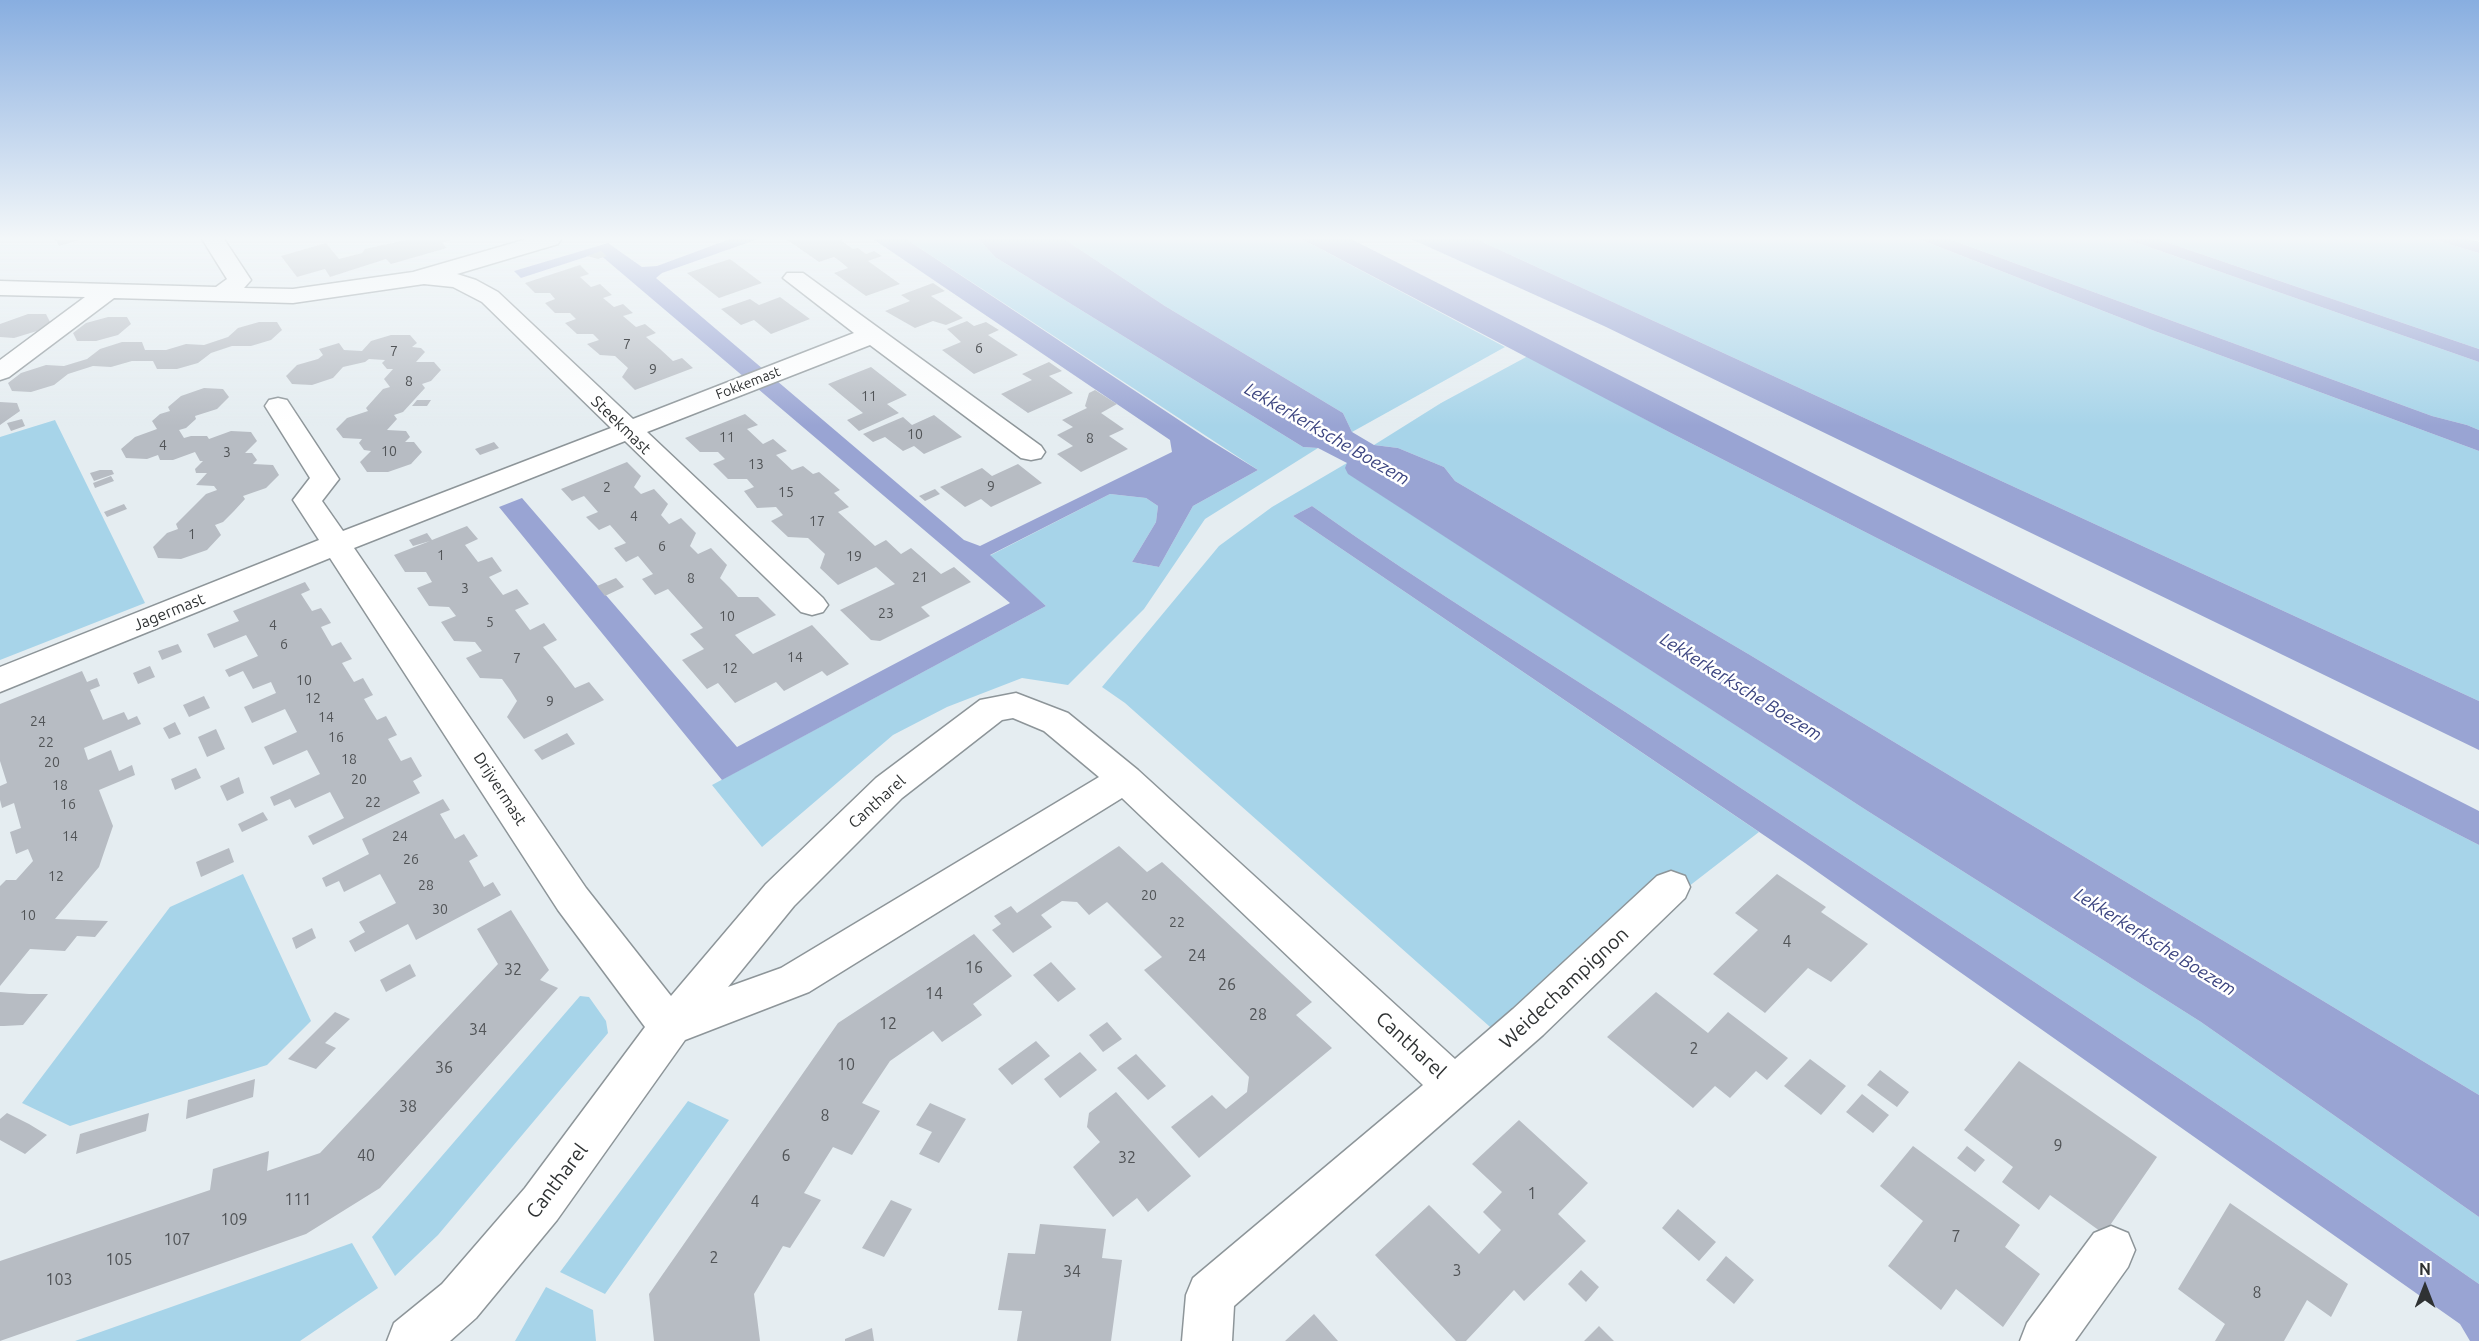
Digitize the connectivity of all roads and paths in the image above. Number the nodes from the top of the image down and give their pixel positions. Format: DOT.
graph roads {
  1 [pos="95,302"];
  2 [pos="495,302"];
  3 [pos="825,302"];
  4 [pos="870,336"];
  5 [pos="0,372"];
  6 [pos="278,406"];
  7 [pos="627,430"];
  8 [pos="1031,452"];
  9 [pos="337,544"];
  10 [pos="812,605"];
  11 [pos="0,680"];
  12 [pos="1125,779"];
  13 [pos="1671,887"];
  14 [pos="670,1028"];
  15 [pos="1454,1086"];
  16 [pos="2111,1250"];
  17 [pos="450,1321"];
  18 [pos="412,1341"];
  19 [pos="1207,1341"];
  20 [pos="2045,1341"];
  1 -- 5 [label="street"];
  2 -- 7 [label="street, Steekmast"];
  3 -- 4 [label="street"];
  4 -- 7 [label="street, Fokkemast"];
  4 -- 8 [label="street"];
  6 -- 9 [label="street"];
  7 -- 9 [label="street, Jagermast"];
  7 -- 10 [label="street, Steekmast"];
  9 -- 11 [label="street, Jagermast"];
  9 -- 14 [label="street, Drijvermast"];
  12 -- 14 [label="street"];
  12 -- 14 [label="street, Cantharel"];
  12 -- 15 [label="street, Cantharel"];
  13 -- 15 [label="street, Weidechampignon"];
  14 -- 17 [label="street, Cantharel"];
  15 -- 19 [label="street, Cantharel"];
  16 -- 20 [label="street"];
  17 -- 18 [label="street, Cantharel"];
}
